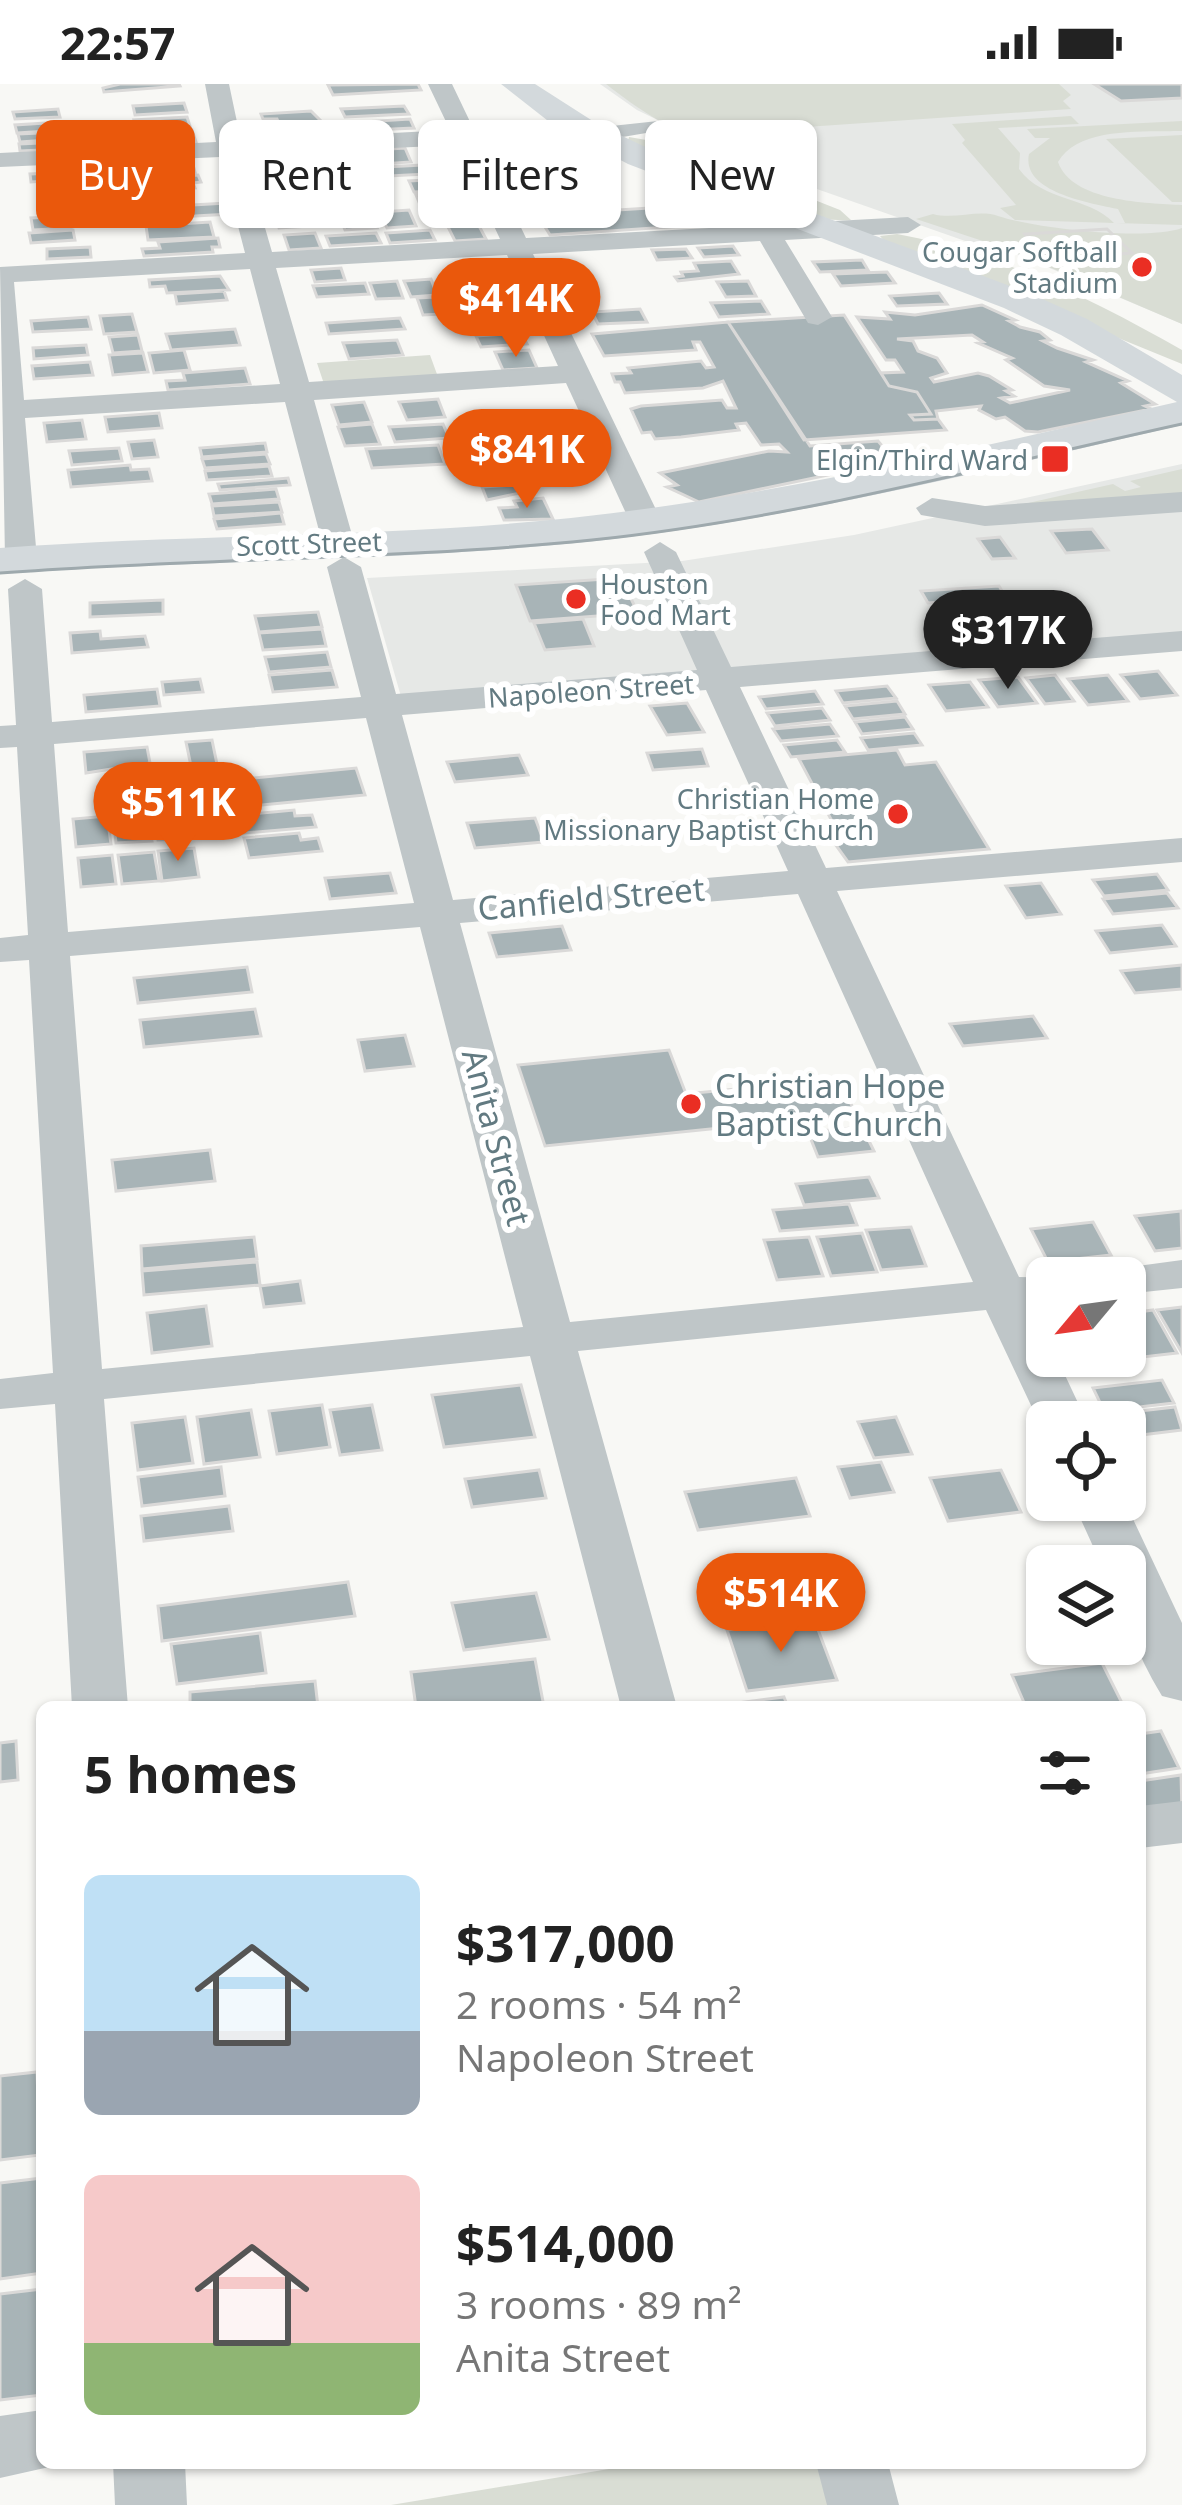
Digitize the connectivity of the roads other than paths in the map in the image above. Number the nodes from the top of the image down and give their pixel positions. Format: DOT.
graph roads {
  1 [pos="217,84"];
  2 [pos="440,84"];
  3 [pos="516,84"];
  4 [pos="610,103"];
  5 [pos="224,120"];
  6 [pos="457,120"];
  7 [pos="570,120"];
  8 [pos="645,124"];
  9 [pos="621,149"];
  10 [pos="219,150"];
  11 [pos="0,160"];
  12 [pos="817,194"];
  13 [pos="908,225"];
  14 [pos="253,228"];
  15 [pos="505,228"];
  16 [pos="826,230"];
  17 [pos="767,231"];
  18 [pos="513,246"];
  19 [pos="262,259"];
  20 [pos="0,278"];
  21 [pos="1051,279"];
  22 [pos="818,317"];
  23 [pos="576,374"];
  24 [pos="298,391"];
  25 [pos="1182,392"];
  26 [pos="7,410"];
  27 [pos="1182,413"];
  28 [pos="1138,463"];
  29 [pos="1182,502"];
  30 [pos="932,508"];
  31 [pos="653,537"];
  32 [pos="341,555"];
  33 [pos="12,575"];
  34 [pos="1182,641"];
  35 [pos="720,681"];
  36 [pos="381,706"];
  37 [pos="17,736"];
  38 [pos="1180,854"];
  39 [pos="812,880"];
  40 [pos="436,910"];
  41 [pos="49,946"];
  42 [pos="0,950"];
  43 [pos="1182,1274"];
  44 [pos="1146,1278"];
  45 [pos="1025,1291"];
  46 [pos="550,1339"];
  47 [pos="78,1386"];
  48 [pos="0,1394"];
  49 [pos="1056,1401"];
  50 [pos="1108,1521"];
  51 [pos="1182,1682"];
  52 [pos="100,1701"];
  53 [pos="647,1701"];
  54 [pos="1182,1822"];
  55 [pos="1146,1826"];
  56 [pos="36,2442"];
  57 [pos="0,2447"];
  58 [pos="149,2469"];
  59 [pos="854,2469"];
  60 [pos="151,2505"];
  61 [pos="863,2505"];
  1 -- 5 [label="street, Anita Street"];
  2 -- 6 [label="street"];
  3 -- 7 [label="main road"];
  4 -- 8 [label="main road"];
  9 -- 16 [label="main road"];
  10 -- 11 [label="street"];
  12 -- 13 [label="main road"];
  13 -- 16 [label="street"];
  13 -- 21 [label="main road"];
  14 -- 19 [label="street, Anita Street"];
  15 -- 18 [label="street"];
  16 -- 17 [label="street"];
  16 -- 25 [label="main road"];
  17 -- 18 [label="street"];
  17 -- 22 [label="street"];
  18 -- 19 [label="street"];
  18 -- 23 [label="street"];
  19 -- 20 [label="street"];
  19 -- 24 [label="street, Anita Street"];
  20 -- 26 [label="street"];
  23 -- 24 [label="street"];
  23 -- 31 [label="street"];
  24 -- 26 [label="street"];
  24 -- 32 [label="street, Anita Street"];
  26 -- 33 [label="street"];
  27 -- 31 [label="main road, Scott Street"];
  28 -- 30 [label="main road, Scott Street"];
  29 -- 30 [label="street"];
  30 -- 31 [label="main road, Scott Street"];
  31 -- 32 [label="main road, Scott Street"];
  31 -- 35 [label="street"];
  32 -- 33 [label="main road, Scott Street"];
  32 -- 36 [label="street, Anita Street"];
  33 -- 37 [label="street"];
  34 -- 35 [label="street, Napoleon Street"];
  35 -- 36 [label="street, Napoleon Street"];
  35 -- 39 [label="street"];
  36 -- 37 [label="street, Napoleon Street"];
  36 -- 40 [label="street, Anita Street"];
  37 -- 41 [label="street"];
  38 -- 39 [label="street, Canfield Street"];
  39 -- 40 [label="street, Canfield Street"];
  39 -- 45 [label="street"];
  40 -- 41 [label="street, Canfield Street"];
  40 -- 46 [label="street, Anita Street"];
  41 -- 42 [label="street, Canfield Street"];
  41 -- 47 [label="street"];
  43 -- 44 [label="street"];
  45 -- 46 [label="street"];
  45 -- 49 [label="street"];
  46 -- 47 [label="street"];
  46 -- 53 [label="street, Anita Street"];
  47 -- 48 [label="street"];
  47 -- 52 [label="street"];
  50 -- 51 [label="street"];
  54 -- 55 [label="street"];
  56 -- 57 [label="street"];
  58 -- 60 [label="street"];
  59 -- 61 [label="street"];
}
